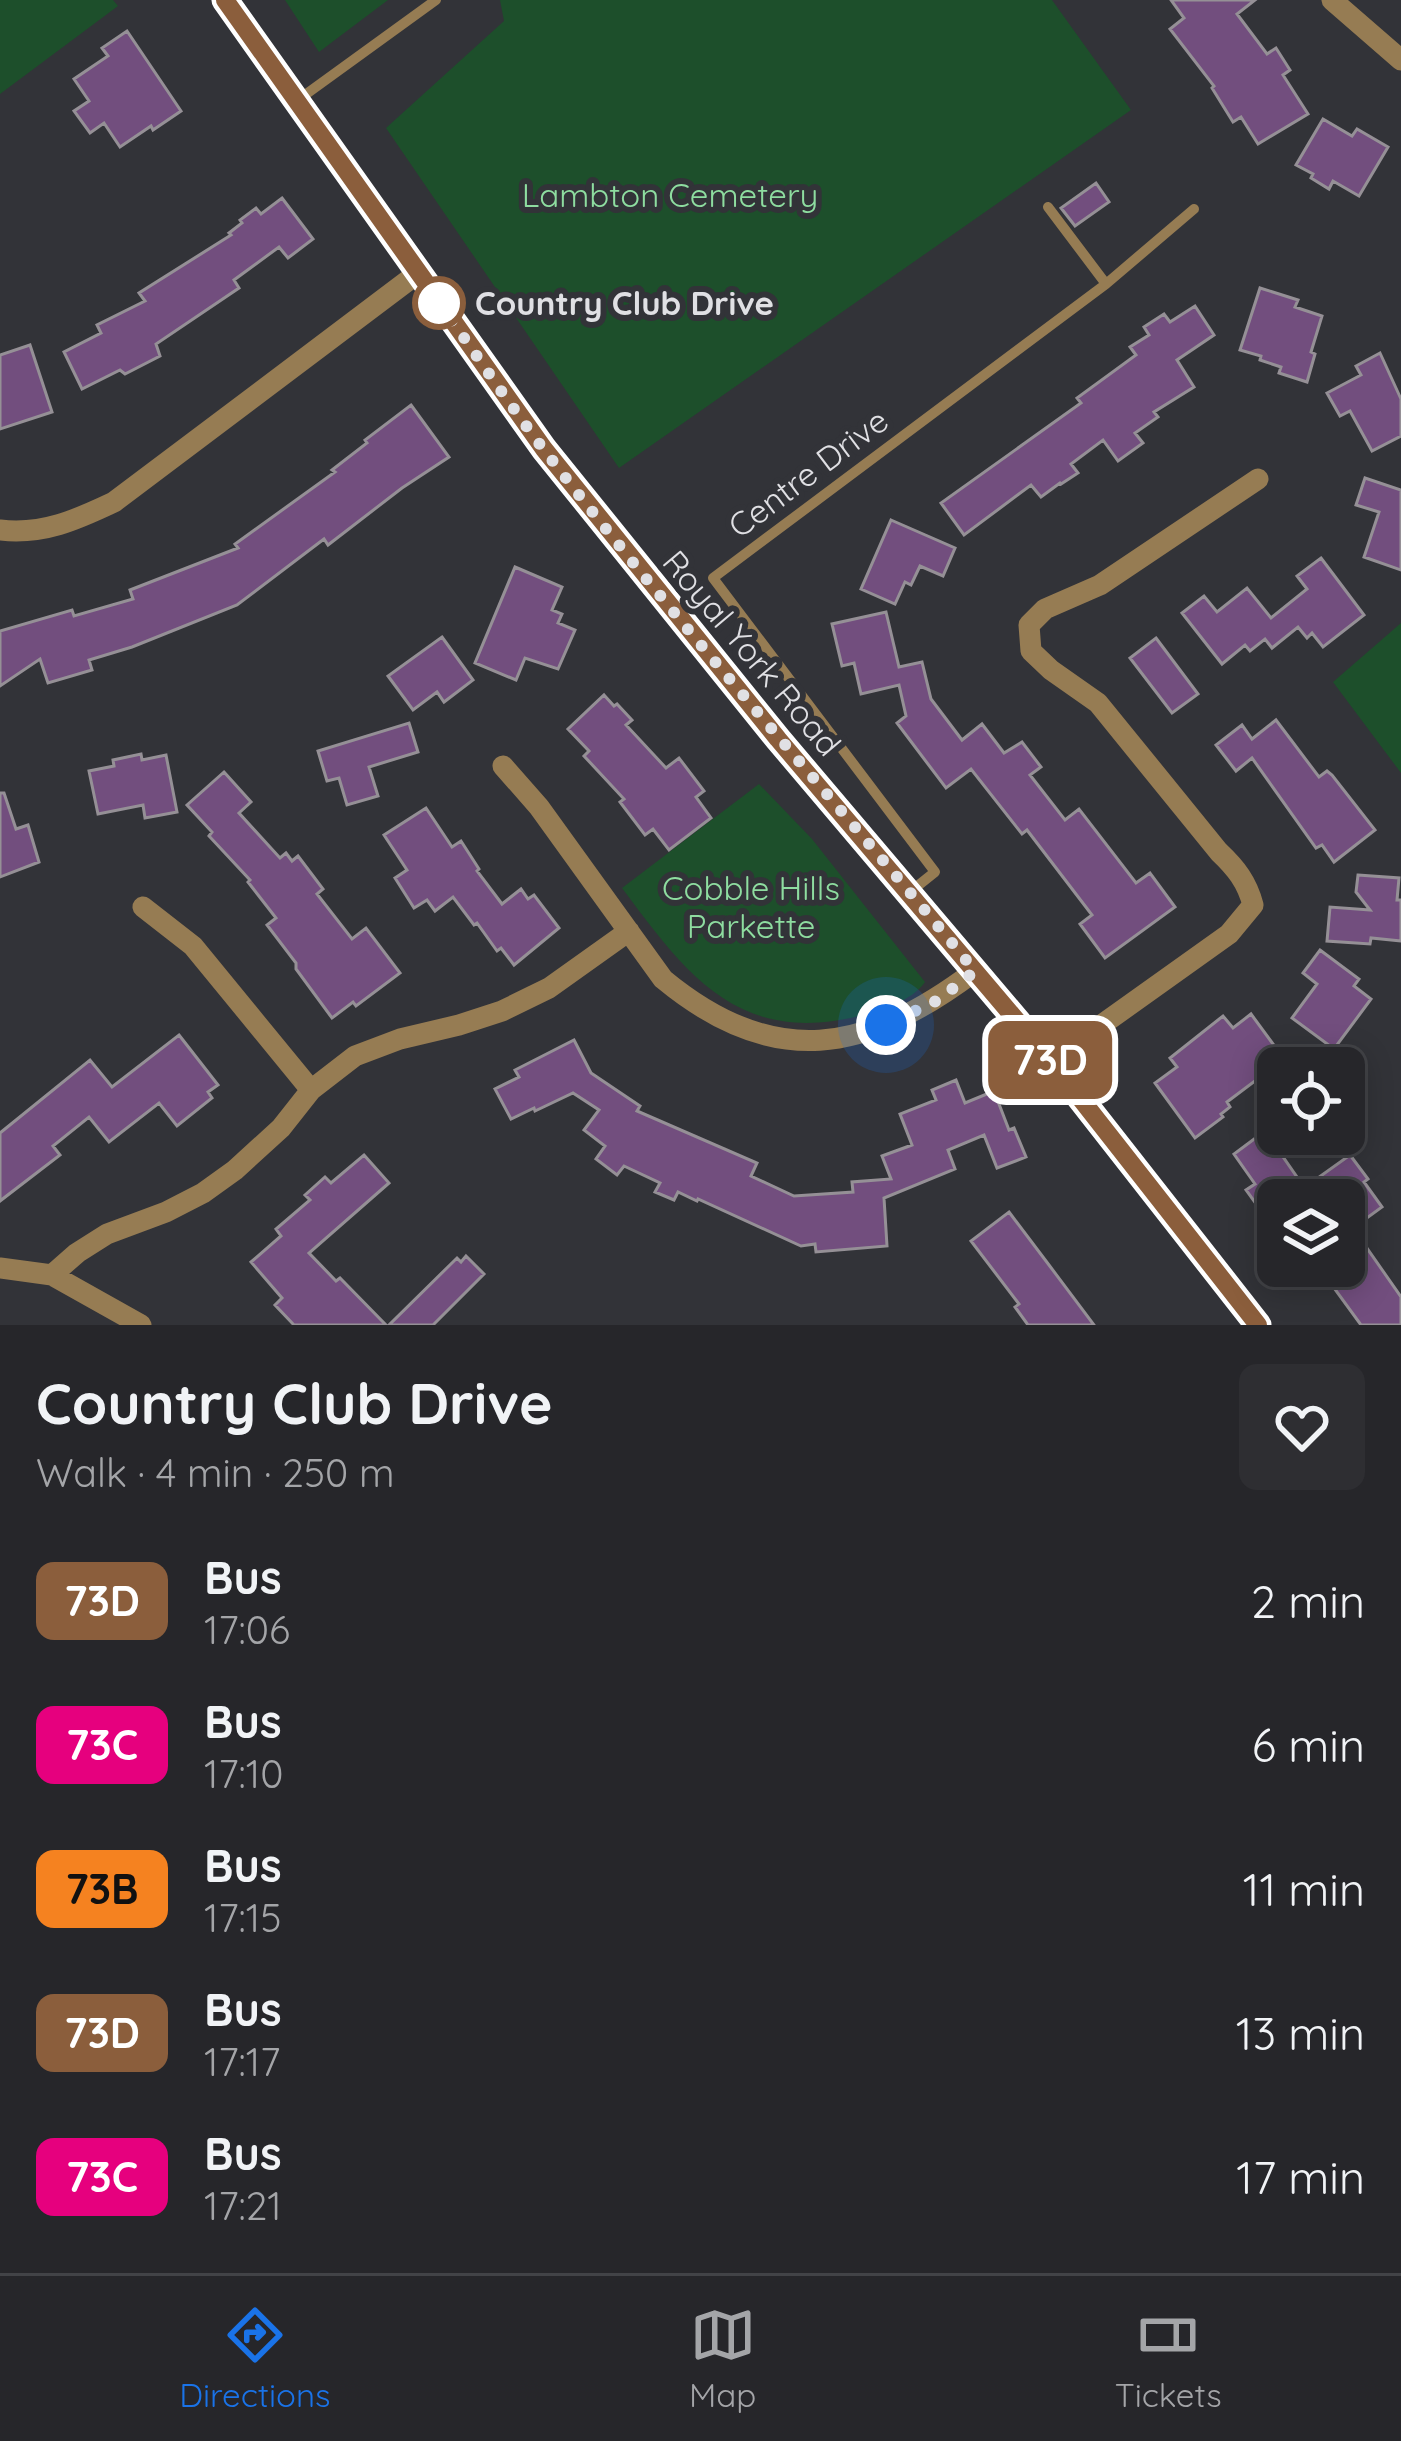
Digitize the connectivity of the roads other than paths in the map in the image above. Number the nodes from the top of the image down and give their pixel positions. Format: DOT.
graph roads {
  1 [pos="225,0"];
  2 [pos="436,0"];
  3 [pos="1332,0"];
  4 [pos="1401,60"];
  5 [pos="297,101"];
  6 [pos="1048,207"];
  7 [pos="1194,208"];
  8 [pos="418,273"];
  9 [pos="1106,284"];
  10 [pos="1258,479"];
  11 [pos="0,530"];
  12 [pos="503,766"];
  13 [pos="910,892"];
  14 [pos="143,908"];
  15 [pos="629,932"];
  16 [pos="975,971"];
  17 [pos="1051,1061"];
  18 [pos="311,1090"];
  19 [pos="0,1268"];
  20 [pos="52,1275"];
  21 [pos="141,1325"];
  22 [pos="1258,1325"];
  1 -- 5 [label="main road, Royal York Road"];
  2 -- 5 [label="lane"];
  3 -- 4 [label="street"];
  5 -- 8 [label="main road, Royal York Road"];
  6 -- 9 [label="lane"];
  7 -- 9 [label="lane, Centre Drive"];
  8 -- 11 [label="street"];
  8 -- 13 [label="main road, Royal York Road"];
  9 -- 13 [label="lane, Centre Drive"];
  10 -- 17 [label="street"];
  12 -- 15 [label="street"];
  13 -- 16 [label="main road, Royal York Road"];
  14 -- 18 [label="street"];
  15 -- 16 [label="street"];
  15 -- 18 [label="street"];
  16 -- 17 [label="main road, Royal York Road"];
  17 -- 22 [label="main road, Royal York Road"];
  18 -- 20 [label="street"];
  19 -- 20 [label="street"];
  20 -- 21 [label="street"];
}
